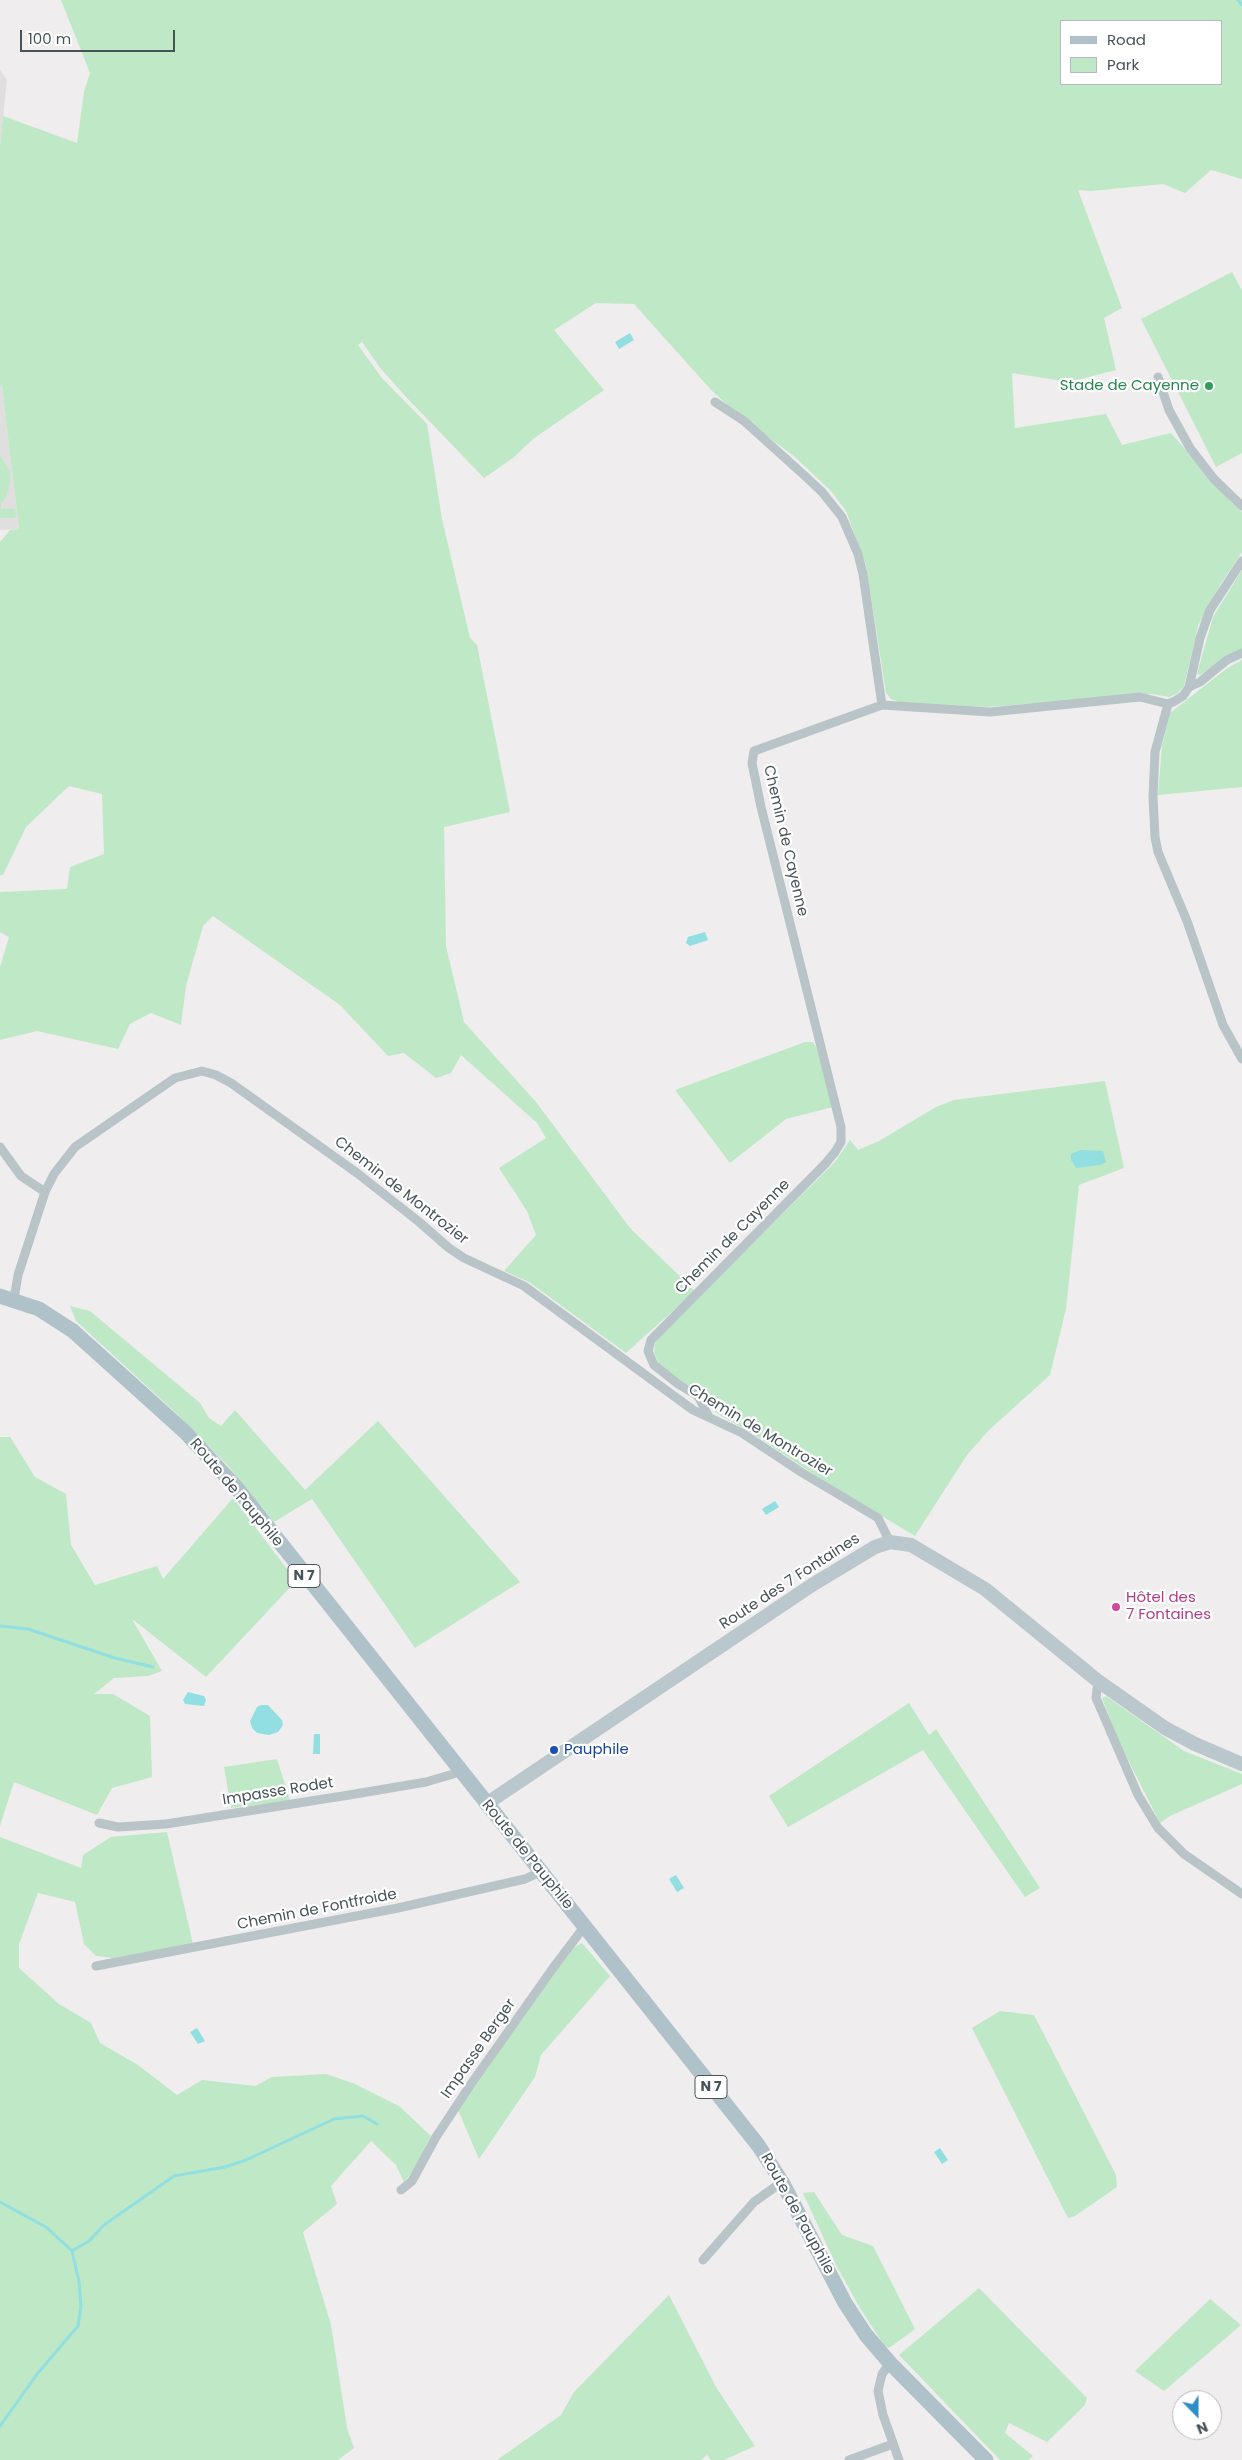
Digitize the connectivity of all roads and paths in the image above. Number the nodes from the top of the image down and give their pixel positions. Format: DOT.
graph roads {
  1 [pos="1158,377"];
  2 [pos="715,402"];
  3 [pos="1242,506"];
  4 [pos="1242,562"];
  5 [pos="1242,653"];
  6 [pos="1189,687"];
  7 [pos="1168,704"];
  8 [pos="882,705"];
  9 [pos="1242,1059"];
  10 [pos="0,1147"];
  11 [pos="45,1192"];
  12 [pos="7,1298"];
  13 [pos="709,1417"];
  14 [pos="890,1542"];
  15 [pos="1098,1681"];
  16 [pos="1242,1764"];
  17 [pos="460,1772"];
  18 [pos="486,1804"];
  19 [pos="99,1823"];
  20 [pos="540,1872"];
  21 [pos="1242,1894"];
  22 [pos="584,1927"];
  23 [pos="96,1966"];
  24 [pos="782,2182"];
  25 [pos="401,2190"];
  26 [pos="703,2260"];
  27 [pos="890,2363"];
  28 [pos="893,2444"];
  29 [pos="849,2460"];
  30 [pos="900,2460"];
  31 [pos="986,2460"];
  1 -- 3 [label="street"];
  2 -- 8 [label="street"];
  4 -- 6 [label="street"];
  5 -- 6 [label="street"];
  6 -- 7 [label="street"];
  7 -- 8 [label="street, Chemin de Cayenne"];
  7 -- 9 [label="street"];
  8 -- 13 [label="street, Chemin de Cayenne"];
  10 -- 11 [label="street"];
  11 -- 12 [label="street, Chemin de Montrozier"];
  11 -- 13 [label="street, Chemin de Montrozier"];
  12 -- 17 [label="main road, Route de Pauphile / N 7"];
  13 -- 14 [label="street, Chemin de Montrozier"];
  14 -- 15 [label="street"];
  14 -- 18 [label="street, Route des 7 Fontaines"];
  15 -- 16 [label="street"];
  15 -- 21 [label="street"];
  17 -- 18 [label="main road, Route de Pauphile / N 7"];
  17 -- 19 [label="street, Impasse Rodet"];
  18 -- 20 [label="main road, Route de Pauphile / N 7"];
  20 -- 22 [label="main road, Route de Pauphile / N 7"];
  20 -- 23 [label="street, Chemin de Fontfroide"];
  22 -- 24 [label="main road, Route de Pauphile / N 7"];
  22 -- 25 [label="street, Impasse Berger"];
  24 -- 26 [label="street"];
  24 -- 27 [label="main road, Route de Pauphile / N 7"];
  27 -- 28 [label="street"];
  27 -- 31 [label="main road, Route de Pauphile / N 7"];
  28 -- 29 [label="street"];
  28 -- 30 [label="street"];
}
